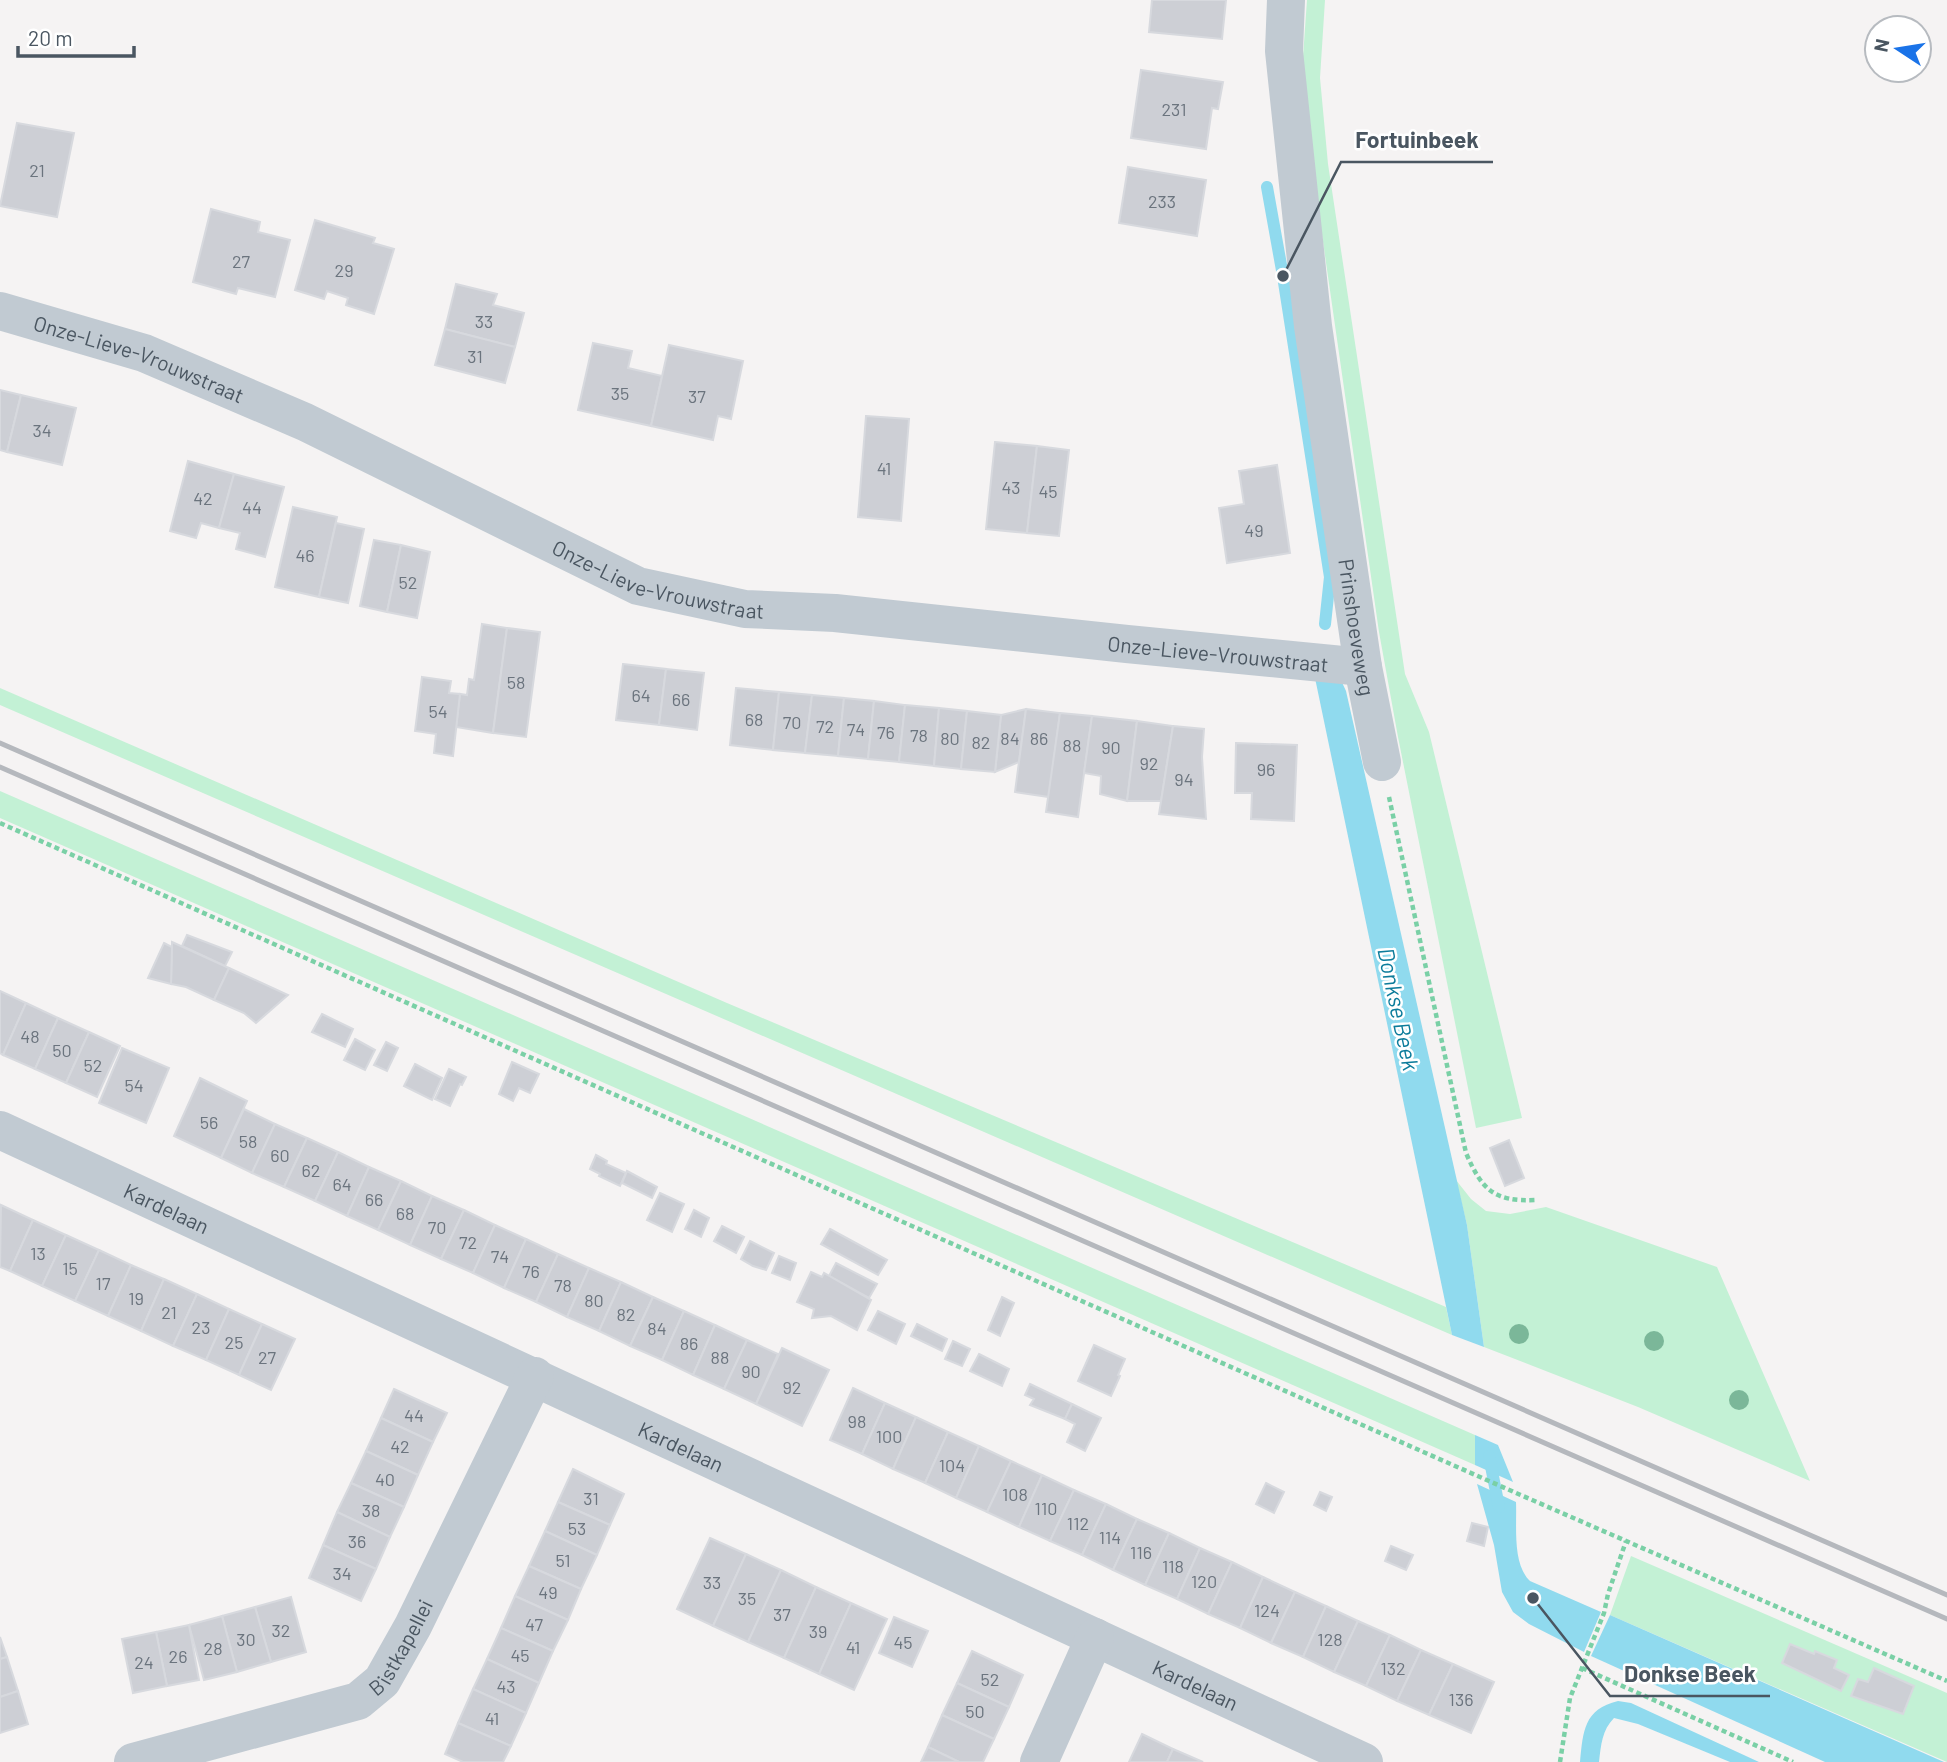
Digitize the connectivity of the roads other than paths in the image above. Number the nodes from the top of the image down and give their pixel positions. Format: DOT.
graph roads {
  1 [pos="1286,0"];
  2 [pos="0,311"];
  3 [pos="1363,667"];
  4 [pos="1382,762"];
  5 [pos="0,1130"];
  6 [pos="534,1376"];
  7 [pos="1095,1637"];
  8 [pos="133,1762"];
  9 [pos="1039,1762"];
  10 [pos="1364,1762"];
  1 -- 3 [label="street, Prinshoeveweg"];
  2 -- 3 [label="street, Onze-Lieve-Vrouwstraat"];
  3 -- 4 [label="street, Prinshoeveweg"];
  5 -- 6 [label="street, Kardelaan"];
  6 -- 7 [label="street, Kardelaan"];
  6 -- 8 [label="street, Bistkapellei"];
  7 -- 9 [label="street"];
  7 -- 10 [label="street, Kardelaan"];
}
